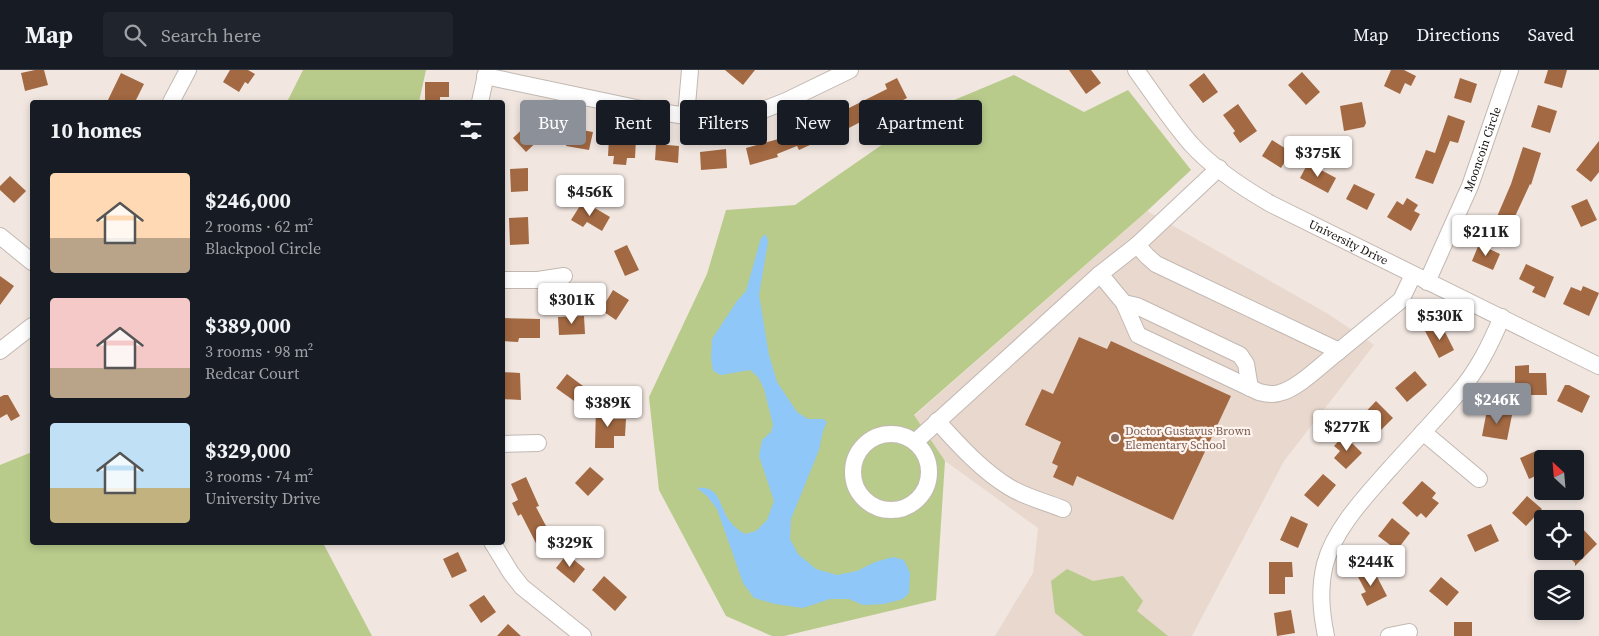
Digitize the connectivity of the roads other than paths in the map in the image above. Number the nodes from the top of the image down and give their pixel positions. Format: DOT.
graph roads {
  1 [pos="188,70"];
  2 [pos="690,70"];
  3 [pos="850,70"];
  4 [pos="1136,70"];
  5 [pos="1510,70"];
  6 [pos="486,73"];
  7 [pos="173,100"];
  8 [pos="480,100"];
  9 [pos="687,100"];
  10 [pos="767,108"];
  11 [pos="680,115"];
  12 [pos="1219,168"];
  13 [pos="0,236"];
  14 [pos="1137,245"];
  15 [pos="30,260"];
  16 [pos="1100,274"];
  17 [pos="564,276"];
  18 [pos="1420,279"];
  19 [pos="505,280"];
  20 [pos="1124,303"];
  21 [pos="1502,317"];
  22 [pos="30,328"];
  23 [pos="0,351"];
  24 [pos="1338,351"];
  25 [pos="1599,366"];
  26 [pos="1250,388"];
  27 [pos="937,421"];
  28 [pos="1423,432"];
  29 [pos="538,442"];
  30 [pos="915,442"];
  31 [pos="505,444"];
  32 [pos="1479,478"];
  33 [pos="1063,509"];
  34 [pos="494,545"];
  35 [pos="1409,632"];
  36 [pos="583,636"];
  37 [pos="1326,636"];
  38 [pos="1389,636"];
  1 -- 7 [label="street"];
  2 -- 9 [label="street"];
  3 -- 10 [label="street"];
  4 -- 12 [label="street, University Drive"];
  5 -- 18 [label="street, Mooncoin Circle"];
  6 -- 8 [label="street"];
  6 -- 11 [label="street"];
  12 -- 14 [label="street"];
  12 -- 18 [label="street, University Drive"];
  13 -- 15 [label="street"];
  14 -- 16 [label="street"];
  14 -- 24 [label="street"];
  16 -- 20 [label="street, Mooncoin Circle"];
  16 -- 27 [label="street"];
  17 -- 19 [label="street"];
  18 -- 21 [label="street, University Drive"];
  18 -- 24 [label="street, Mooncoin Circle"];
  20 -- 26 [label="street, Mooncoin Circle"];
  20 -- 26 [label="street"];
  21 -- 25 [label="street, University Drive"];
  21 -- 28 [label="street"];
  22 -- 23 [label="street"];
  24 -- 26 [label="street, Mooncoin Circle"];
  27 -- 30 [label="street"];
  27 -- 33 [label="street"];
  28 -- 32 [label="street"];
  28 -- 37 [label="street"];
  29 -- 31 [label="street"];
  30 -- 30 [label="street"];
  34 -- 36 [label="street"];
  35 -- 38 [label="street"];
}
